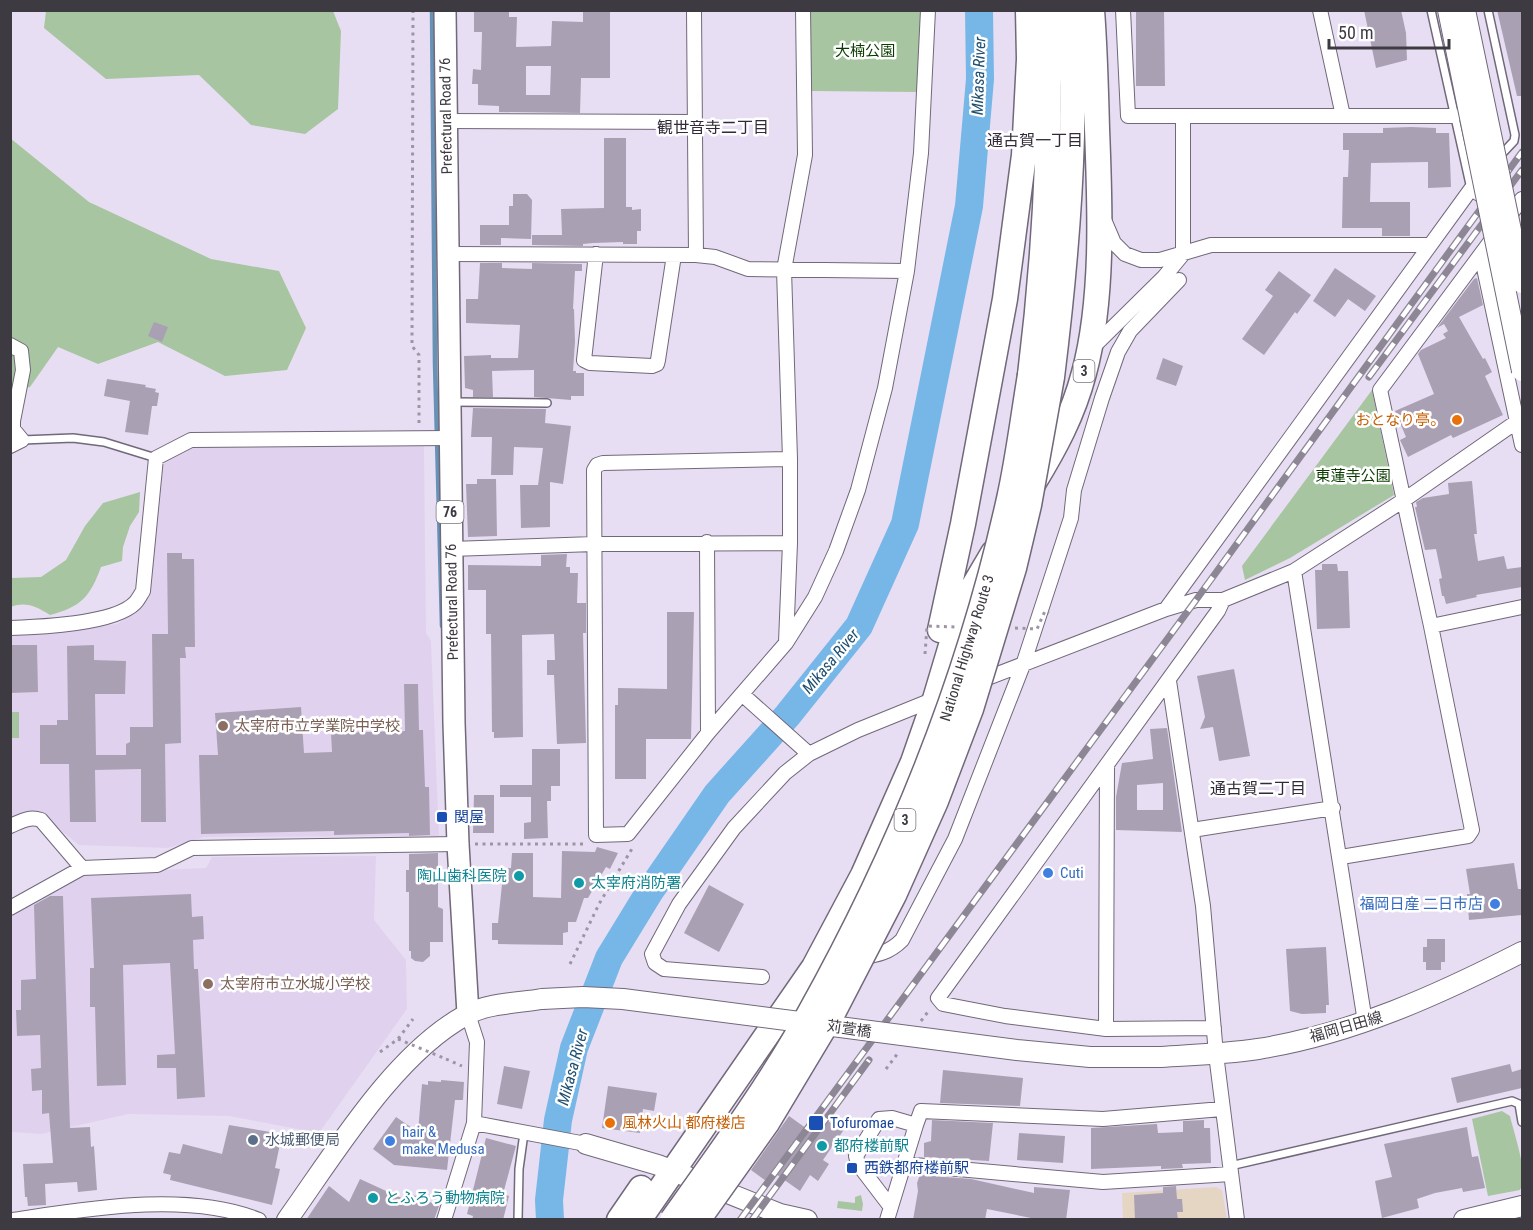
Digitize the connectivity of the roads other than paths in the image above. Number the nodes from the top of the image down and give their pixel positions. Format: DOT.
graph roads {
  1 [pos="445,10"];
  2 [pos="694,10"];
  3 [pos="803,10"];
  4 [pos="928,10"];
  5 [pos="1028,10"];
  6 [pos="1048,10"];
  7 [pos="1071,10"];
  8 [pos="1092,10"];
  9 [pos="1123,10"];
  10 [pos="1320,10"];
  11 [pos="1431,10"];
  12 [pos="1448,10"];
  13 [pos="1465,10"];
  14 [pos="1488,10"];
  15 [pos="1344,116"];
  16 [pos="1454,116"];
  17 [pos="1183,117"];
  18 [pos="446,121"];
  19 [pos="694,122"];
  20 [pos="1471,189"];
  21 [pos="1522,200"];
  22 [pos="1100,203"];
  23 [pos="1511,214"];
  24 [pos="1429,245"];
  25 [pos="447,254"];
  26 [pos="596,254"];
  27 [pos="1183,254"];
  28 [pos="1481,254"];
  29 [pos="674,255"];
  30 [pos="696,255"];
  31 [pos="784,270"];
  32 [pos="907,271"];
  33 [pos="1179,280"];
  34 [pos="1522,283"];
  35 [pos="10,345"];
  36 [pos="1090,350"];
  37 [pos="1522,370"];
  38 [pos="1041,376"];
  39 [pos="449,402"];
  40 [pos="547,403"];
  41 [pos="1520,419"];
  42 [pos="435,438"];
  43 [pos="16,443"];
  44 [pos="1522,445"];
  45 [pos="156,458"];
  46 [pos="790,459"];
  47 [pos="1404,500"];
  48 [pos="707,542"];
  49 [pos="790,543"];
  50 [pos="594,544"];
  51 [pos="451,549"];
  52 [pos="1294,571"];
  53 [pos="1223,600"];
  54 [pos="1522,607"];
  55 [pos="1166,609"];
  56 [pos="1431,626"];
  57 [pos="10,628"];
  58 [pos="786,643"];
  59 [pos="1023,665"];
  60 [pos="1169,681"];
  61 [pos="742,695"];
  62 [pos="927,702"];
  63 [pos="708,733"];
  64 [pos="806,750"];
  65 [pos="1107,765"];
  66 [pos="1333,808"];
  67 [pos="10,826"];
  68 [pos="1192,830"];
  69 [pos="458,844"];
  70 [pos="1341,857"];
  71 [pos="82,868"];
  72 [pos="10,908"];
  73 [pos="1522,952"];
  74 [pos="814,967"];
  75 [pos="762,977"];
  76 [pos="468,1014"];
  77 [pos="1365,1022"];
  78 [pos="1214,1028"];
  79 [pos="1106,1029"];
  80 [pos="1216,1054"];
  81 [pos="1157,1057"];
  82 [pos="1222,1109"];
  83 [pos="1522,1122"];
  84 [pos="474,1123"];
  85 [pos="915,1125"];
  86 [pos="527,1134"];
  87 [pos="586,1144"];
  88 [pos="903,1164"];
  89 [pos="665,1168"];
  90 [pos="1231,1170"];
  91 [pos="10,1206"];
  92 [pos="1522,1206"];
  93 [pos="889,1213"];
  94 [pos="632,1216"];
  95 [pos="778,1216"];
  96 [pos="23,1218"];
  97 [pos="259,1220"];
  98 [pos="287,1220"];
  99 [pos="444,1220"];
  100 [pos="518,1220"];
  101 [pos="672,1220"];
  102 [pos="698,1220"];
  103 [pos="807,1220"];
  104 [pos="1237,1220"];
  105 [pos="1464,1220"];
  1 -- 18 [label="main road, Prefectural Road 76 / 76"];
  2 -- 19 [label="street"];
  3 -- 31 [label="street"];
  4 -- 32 [label="street"];
  5 -- 62 [label="highway, 3"];
  6 -- 38 [label="highway, National Highway Route 3 / 3"];
  7 -- 38 [label="highway, National Highway Route 3 / 3"];
  8 -- 22 [label="highway, 3"];
  9 -- 17 [label="street"];
  10 -- 15 [label="street"];
  11 -- 16 [label="lane"];
  12 -- 37 [label="main road, bridge"];
  13 -- 34 [label="main road, bridge"];
  14 -- 20 [label="lane"];
  15 -- 16 [label="street"];
  15 -- 17 [label="street"];
  16 -- 20 [label="lane"];
  17 -- 27 [label="street"];
  18 -- 19 [label="street"];
  18 -- 25 [label="main road, Prefectural Road 76 / 76"];
  19 -- 30 [label="street"];
  20 -- 23 [label="street"];
  20 -- 24 [label="street"];
  21 -- 23 [label="street"];
  22 -- 27 [label="street"];
  22 -- 36 [label="highway, 3"];
  23 -- 28 [label="street"];
  24 -- 27 [label="street"];
  24 -- 55 [label="street"];
  25 -- 26 [label="street"];
  25 -- 39 [label="main road, Prefectural Road 76 / 76"];
  26 -- 29 [label="street"];
  26 -- 29 [label="street"];
  27 -- 33 [label="lane"];
  27 -- 36 [label="street"];
  28 -- 41 [label="street"];
  28 -- 47 [label="street"];
  29 -- 30 [label="street"];
  30 -- 31 [label="street"];
  31 -- 32 [label="street"];
  31 -- 46 [label="street"];
  32 -- 58 [label="street"];
  33 -- 59 [label="street"];
  35 -- 43 [label="street"];
  36 -- 62 [label="highway, 3"];
  38 -- 101 [label="highway, National Highway Route 3 / 3, bridge"];
  38 -- 102 [label="highway, National Highway Route 3 / 3, bridge"];
  39 -- 40 [label="lane"];
  39 -- 42 [label="main road, Prefectural Road 76 / 76"];
  41 -- 44 [label="street"];
  41 -- 47 [label="street"];
  42 -- 45 [label="street"];
  42 -- 51 [label="main road, Prefectural Road 76 / 76"];
  43 -- 45 [label="lane"];
  45 -- 57 [label="street"];
  46 -- 49 [label="street"];
  46 -- 50 [label="street"];
  47 -- 52 [label="street"];
  47 -- 56 [label="street"];
  48 -- 49 [label="street"];
  48 -- 50 [label="street"];
  48 -- 63 [label="street"];
  49 -- 58 [label="street"];
  50 -- 51 [label="street"];
  50 -- 63 [label="street"];
  51 -- 69 [label="main road, Prefectural Road 76 / 76"];
  52 -- 53 [label="street"];
  52 -- 66 [label="street"];
  53 -- 55 [label="street"];
  53 -- 60 [label="street"];
  54 -- 56 [label="street"];
  55 -- 59 [label="street"];
  56 -- 70 [label="street"];
  58 -- 61 [label="street"];
  59 -- 62 [label="street"];
  59 -- 74 [label="street"];
  60 -- 65 [label="street"];
  60 -- 68 [label="street"];
  61 -- 63 [label="street"];
  61 -- 64 [label="street"];
  62 -- 64 [label="street"];
  62 -- 74 [label="highway, 3"];
  62 -- 89 [label="highway, 3"];
  64 -- 75 [label="street"];
  65 -- 79 [label="street"];
  65 -- 79 [label="street"];
  66 -- 68 [label="street"];
  66 -- 70 [label="street"];
  67 -- 71 [label="street"];
  68 -- 78 [label="street"];
  69 -- 71 [label="street"];
  69 -- 76 [label="main road, Prefectural Road 76 / 76"];
  70 -- 77 [label="street"];
  71 -- 72 [label="street"];
  73 -- 77 [label="main road, 福岡日田線"];
  74 -- 89 [label="highway, 3"];
  76 -- 81 [label="main road, 苅萱橋, bridge"];
  76 -- 84 [label="street"];
  76 -- 98 [label="main road"];
  77 -- 80 [label="main road, 福岡日田線"];
  78 -- 79 [label="street"];
  78 -- 80 [label="street"];
  80 -- 81 [label="main road, 福岡日田線"];
  80 -- 82 [label="street"];
  82 -- 85 [label="street"];
  82 -- 90 [label="street"];
  83 -- 90 [label="lane"];
  84 -- 86 [label="street"];
  84 -- 99 [label="street"];
  85 -- 88 [label="street"];
  85 -- 93 [label="street"];
  86 -- 87 [label="street"];
  86 -- 100 [label="lane"];
  87 -- 89 [label="main road"];
  88 -- 90 [label="street"];
  88 -- 93 [label="street"];
  89 -- 94 [label="highway, 3"];
  89 -- 95 [label="main road"];
  90 -- 104 [label="street"];
  91 -- 96 [label="street"];
  92 -- 105 [label="main road"];
  95 -- 103 [label="main road"];
  96 -- 97 [label="street"];
}
